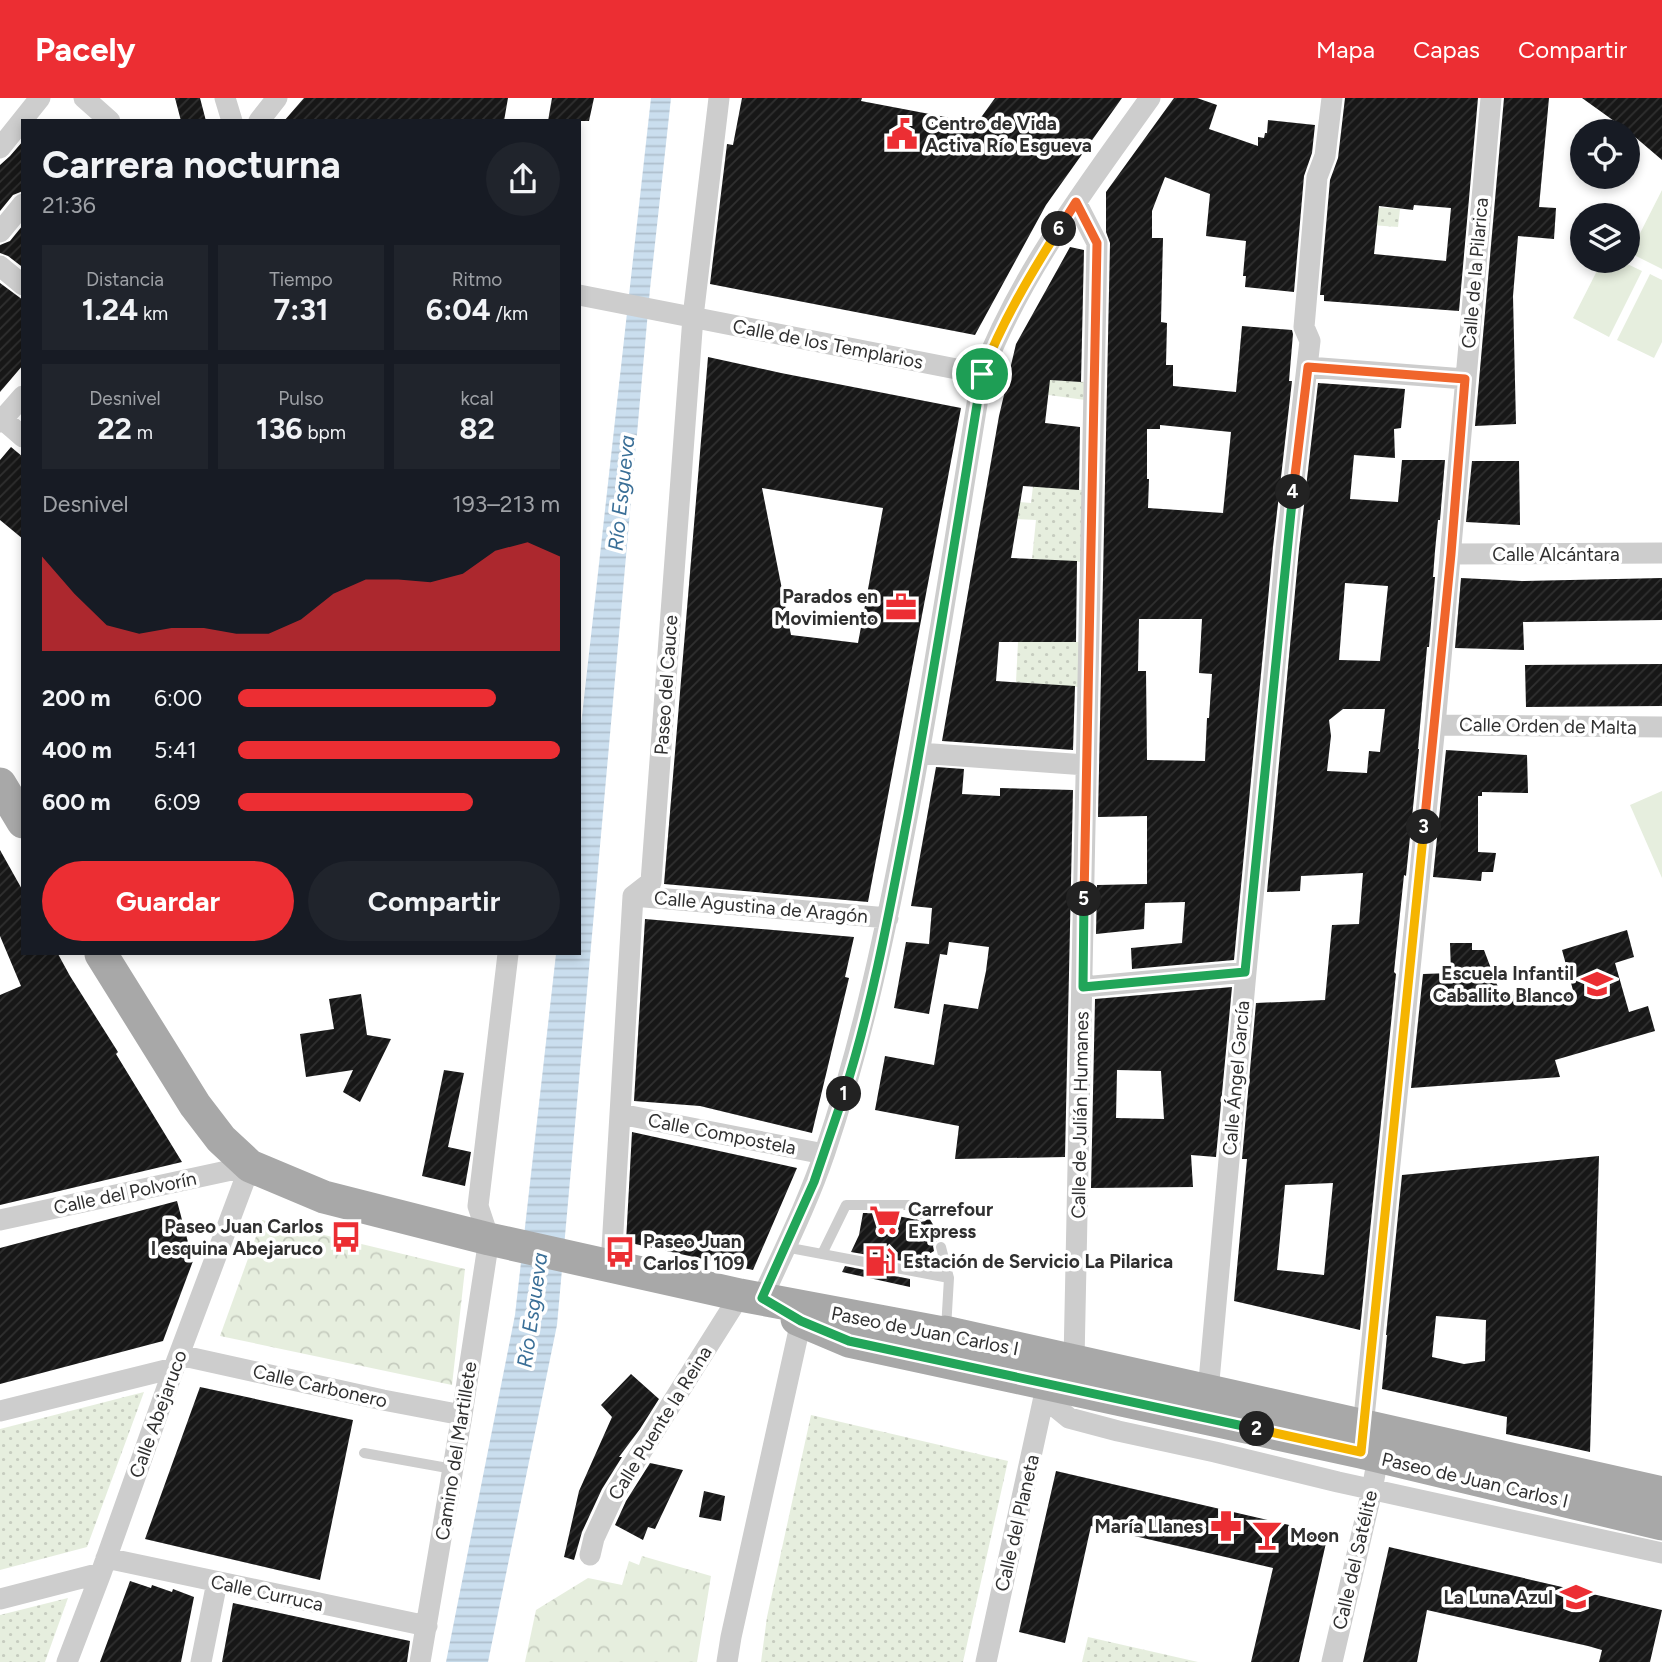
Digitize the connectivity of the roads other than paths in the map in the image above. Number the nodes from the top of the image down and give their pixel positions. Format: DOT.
graph roads {
  1 [pos="40,98"];
  2 [pos="225,98"];
  3 [pos="277,98"];
  4 [pos="719,98"];
  5 [pos="1150,98"];
  6 [pos="1332,98"];
  7 [pos="1491,98"];
  8 [pos="23,119"];
  9 [pos="231,119"];
  10 [pos="260,119"];
  11 [pos="21,122"];
  12 [pos="0,148"];
  13 [pos="1076,202"];
  14 [pos="21,206"];
  15 [pos="0,232"];
  16 [pos="0,266"];
  17 [pos="21,283"];
  18 [pos="581,295"];
  19 [pos="683,315"];
  20 [pos="1308,367"];
  21 [pos="982,374"];
  22 [pos="1465,379"];
  23 [pos="21,398"];
  24 [pos="1,419"];
  25 [pos="21,435"];
  26 [pos="1662,553"];
  27 [pos="1451,554"];
  28 [pos="1435,725"];
  29 [pos="1662,727"];
  30 [pos="919,753"];
  31 [pos="1086,765"];
  32 [pos="0,784"];
  33 [pos="21,819"];
  34 [pos="633,897"];
  35 [pos="888,918"];
  36 [pos="102,955"];
  37 [pos="508,955"];
  38 [pos="1245,972"];
  39 [pos="1083,987"];
  40 [pos="620,1114"];
  41 [pos="824,1154"];
  42 [pos="250,1166"];
  43 [pos="922,1214"];
  44 [pos="0,1220"];
  45 [pos="497,1240"];
  46 [pos="785,1247"];
  47 [pos="941,1247"];
  48 [pos="822,1254"];
  49 [pos="611,1265"];
  50 [pos="949,1278"];
  51 [pos="751,1297"];
  52 [pos="801,1321"];
  53 [pos="945,1332"];
  54 [pos="176,1361"];
  55 [pos="1074,1361"];
  56 [pos="1047,1383"];
  57 [pos="1208,1392"];
  58 [pos="0,1411"];
  59 [pos="462,1415"];
  60 [pos="1367,1444"];
  61 [pos="364,1453"];
  62 [pos="453,1469"];
  63 [pos="1372,1490"];
  64 [pos="1662,1493"];
  65 [pos="1662,1524"];
  66 [pos="1662,1553"];
  67 [pos="590,1555"];
  68 [pos="104,1565"];
  69 [pos="217,1582"];
  70 [pos="0,1599"];
  71 [pos="427,1626"];
  72 [pos="67,1662"];
  73 [pos="201,1662"];
  74 [pos="420,1662"];
  75 [pos="727,1662"];
  76 [pos="986,1662"];
  77 [pos="1332,1662"];
  1 -- 8 [label="street"];
  2 -- 9 [label="street"];
  3 -- 10 [label="street"];
  4 -- 19 [label="street, Paseo del Cauce"];
  5 -- 13 [label="street, Calle Puente la Reina"];
  6 -- 20 [label="street, Calle Ángel García"];
  7 -- 22 [label="street, Calle de la Pilarica"];
  11 -- 12 [label="street"];
  13 -- 21 [label="street, Calle Puente la Reina"];
  13 -- 31 [label="street, Calle de Julián Humanes"];
  14 -- 15 [label="street"];
  16 -- 17 [label="street"];
  18 -- 19 [label="street, Calle de los Templarios"];
  19 -- 21 [label="street, Calle de los Templarios"];
  19 -- 34 [label="street, Paseo del Cauce"];
  20 -- 22 [label="street"];
  20 -- 38 [label="street, Calle Ángel García"];
  21 -- 30 [label="street, Calle Puente la Reina"];
  22 -- 27 [label="street, Calle de la Pilarica"];
  23 -- 24 [label="street"];
  24 -- 25 [label="street"];
  26 -- 27 [label="street, Calle Alcántara"];
  27 -- 28 [label="street, Calle de la Pilarica"];
  28 -- 29 [label="street, Calle Orden de Malta"];
  28 -- 60 [label="street, Calle de la Pilarica"];
  30 -- 31 [label="street"];
  30 -- 35 [label="street, Calle Puente la Reina"];
  31 -- 39 [label="street, Calle de Julián Humanes"];
  32 -- 33 [label="main road"];
  34 -- 35 [label="street, Calle Agustina de Aragón"];
  34 -- 40 [label="street"];
  35 -- 41 [label="street, Calle Puente la Reina"];
  36 -- 42 [label="main road, Paseo de Juan Carlos I"];
  37 -- 45 [label="street"];
  38 -- 39 [label="street"];
  38 -- 57 [label="street, Calle Ángel García"];
  39 -- 55 [label="street, Calle de Julián Humanes"];
  40 -- 41 [label="street, Calle Compostela"];
  40 -- 49 [label="street"];
  41 -- 46 [label="street, Calle Puente la Reina"];
  42 -- 44 [label="street, Calle del Polvorín"];
  42 -- 45 [label="main road, Paseo de Juan Carlos I"];
  42 -- 54 [label="street, Calle Abejaruco"];
  43 -- 48 [label="lane"];
  45 -- 49 [label="main road, Paseo de Juan Carlos I"];
  45 -- 59 [label="street, Camino del Martillete"];
  46 -- 48 [label="lane"];
  46 -- 51 [label="street, Calle Puente la Reina"];
  47 -- 50 [label="lane"];
  48 -- 50 [label="lane"];
  49 -- 51 [label="main road, Paseo de Juan Carlos I"];
  50 -- 53 [label="lane"];
  51 -- 52 [label="main road, Paseo de Juan Carlos I"];
  51 -- 53 [label="main road, Paseo de Juan Carlos I"];
  51 -- 67 [label="street, Calle Puente la Reina"];
  52 -- 56 [label="main road, Paseo de Juan Carlos I"];
  52 -- 75 [label="street"];
  53 -- 55 [label="main road, Paseo de Juan Carlos I"];
  54 -- 58 [label="street, Calle Carbonero"];
  54 -- 59 [label="street, Calle Carbonero"];
  54 -- 68 [label="street, Calle Abejaruco"];
  55 -- 57 [label="main road, Paseo de Juan Carlos I"];
  56 -- 60 [label="main road, Paseo de Juan Carlos I"];
  56 -- 63 [label="street"];
  56 -- 76 [label="street, Calle del Planeta"];
  57 -- 60 [label="main road, Paseo de Juan Carlos I"];
  59 -- 62 [label="street, Camino del Martillete"];
  60 -- 63 [label="street, Calle del Satélite"];
  60 -- 64 [label="main road, Paseo de Juan Carlos I"];
  60 -- 65 [label="main road, Paseo de Juan Carlos I"];
  61 -- 62 [label="lane"];
  62 -- 71 [label="street, Camino del Martillete"];
  63 -- 66 [label="street"];
  63 -- 77 [label="street, Calle del Satélite"];
  68 -- 69 [label="street, Calle Curruca"];
  68 -- 70 [label="street, Calle Curruca"];
  68 -- 72 [label="street, Calle Abejaruco"];
  69 -- 71 [label="street, Calle Curruca"];
  69 -- 73 [label="street"];
  71 -- 74 [label="street, Camino del Martillete"];
}
